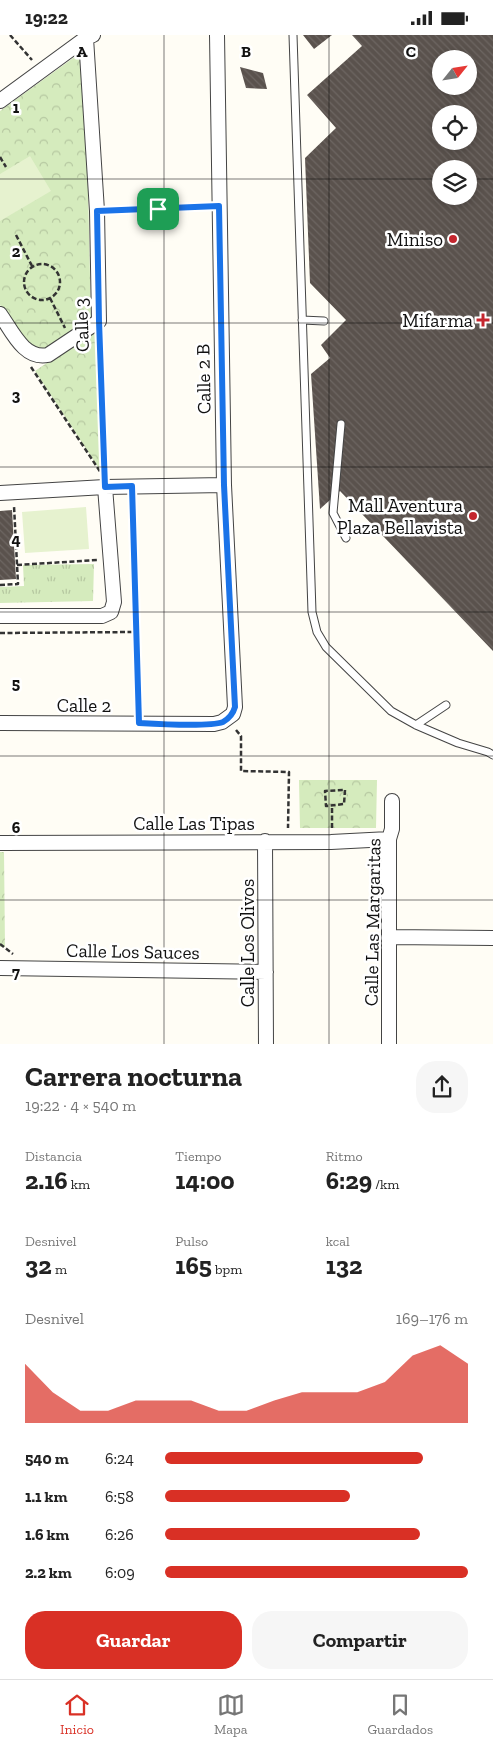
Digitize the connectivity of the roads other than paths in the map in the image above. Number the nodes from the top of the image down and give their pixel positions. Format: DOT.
graph roads {
  1 [pos="217,35"];
  2 [pos="293,35"];
  3 [pos="89,36"];
  4 [pos="0,101"];
  5 [pos="0,314"];
  6 [pos="302,320"];
  7 [pos="324,321"];
  8 [pos="341,424"];
  9 [pos="105,480"];
  10 [pos="224,485"];
  11 [pos="7,493"];
  12 [pos="346,539"];
  13 [pos="0,616"];
  14 [pos="446,705"];
  15 [pos="228,719"];
  16 [pos="0,723"];
  17 [pos="416,725"];
  18 [pos="493,755"];
  19 [pos="392,801"];
  20 [pos="389,839"];
  21 [pos="265,841"];
  22 [pos="0,843"];
  23 [pos="389,937"];
  24 [pos="493,937"];
  25 [pos="0,968"];
  26 [pos="266,972"];
  27 [pos="266,1044"];
  28 [pos="389,1044"];
  1 -- 10 [label="street, Calle 2 B"];
  2 -- 6 [label="lane"];
  3 -- 4 [label="street"];
  3 -- 5 [label="street, Calle 3"];
  6 -- 7 [label="lane"];
  6 -- 17 [label="lane"];
  8 -- 12 [label="lane"];
  9 -- 10 [label="street"];
  9 -- 11 [label="street"];
  9 -- 13 [label="street"];
  10 -- 15 [label="street, Calle 2 B"];
  14 -- 17 [label="lane"];
  15 -- 16 [label="street, Calle 2"];
  17 -- 18 [label="lane"];
  19 -- 20 [label="street, Calle Las Margaritas"];
  20 -- 21 [label="street, Calle Las Tipas"];
  20 -- 23 [label="street, Calle Las Margaritas"];
  21 -- 22 [label="street, Calle Las Tipas"];
  21 -- 26 [label="street, Calle Los Olivos"];
  23 -- 24 [label="street"];
  23 -- 28 [label="street, Calle Las Margaritas"];
  25 -- 26 [label="street, Calle Los Sauces"];
  26 -- 27 [label="street, Calle Los Olivos"];
}
